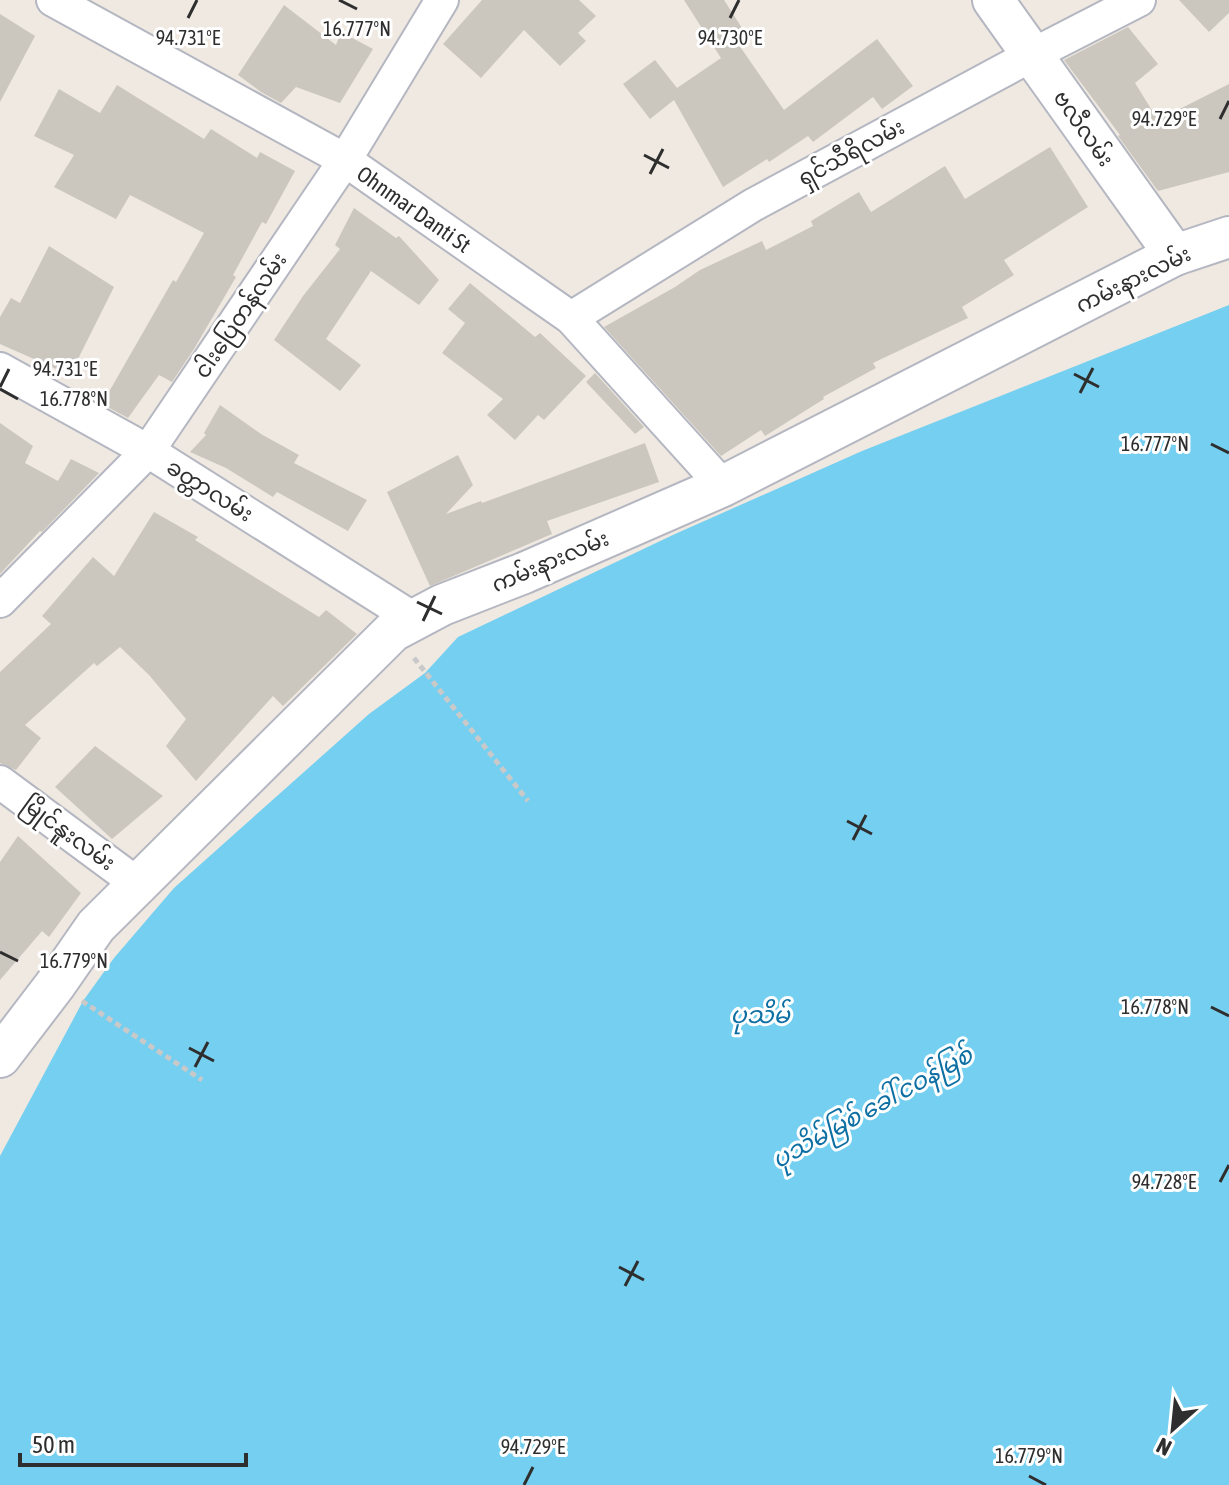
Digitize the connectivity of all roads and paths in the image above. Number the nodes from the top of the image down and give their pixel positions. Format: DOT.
graph roads {
  1 [pos="53,0"];
  2 [pos="442,0"];
  3 [pos="993,0"];
  4 [pos="1139,0"];
  5 [pos="104,12"];
  6 [pos="1032,55"];
  7 [pos="345,160"];
  8 [pos="1229,237"];
  9 [pos="1175,255"];
  10 [pos="571,318"];
  11 [pos="0,369"];
  12 [pos="148,451"];
  13 [pos="723,486"];
  14 [pos="0,601"];
  15 [pos="404,625"];
  16 [pos="0,782"];
  17 [pos="528,801"];
  18 [pos="139,885"];
  19 [pos="55,985"];
  20 [pos="0,1057"];
  21 [pos="202,1080"];
  1 -- 5 [label="street, Ohnmar Danti St"];
  2 -- 7 [label="street, ငါးပြေတန်လမ်း"];
  3 -- 6 [label="street, ဗလီလမ်း"];
  4 -- 6 [label="street, ရှင်သီရိလမ်း"];
  5 -- 7 [label="street, Ohnmar Danti St"];
  6 -- 9 [label="street, ဗလီလမ်း"];
  6 -- 10 [label="street, ရှင်သီရိလမ်း"];
  7 -- 10 [label="street, Ohnmar Danti St"];
  7 -- 12 [label="street, ငါးပြေတန်လမ်း"];
  8 -- 9 [label="street, ကမ်းနားလမ်း"];
  9 -- 13 [label="street, ကမ်းနားလမ်း"];
  10 -- 13 [label="street, Ohnmar Danti St"];
  11 -- 12 [label="street, ခတ္တာလမ်း"];
  12 -- 14 [label="street, ငါးပြေတန်လမ်း"];
  12 -- 15 [label="street, ခတ္တာလမ်း"];
  13 -- 15 [label="street, ကမ်းနားလမ်း"];
  15 -- 17 [label="path"];
  15 -- 18 [label="street, ကမ်းနားလမ်း"];
  16 -- 18 [label="street, မြိုင်နူးလမ်း"];
  18 -- 19 [label="street, ကမ်းနားလမ်း"];
  19 -- 20 [label="street, ကမ်းနားလမ်း"];
  19 -- 21 [label="path"];
}
